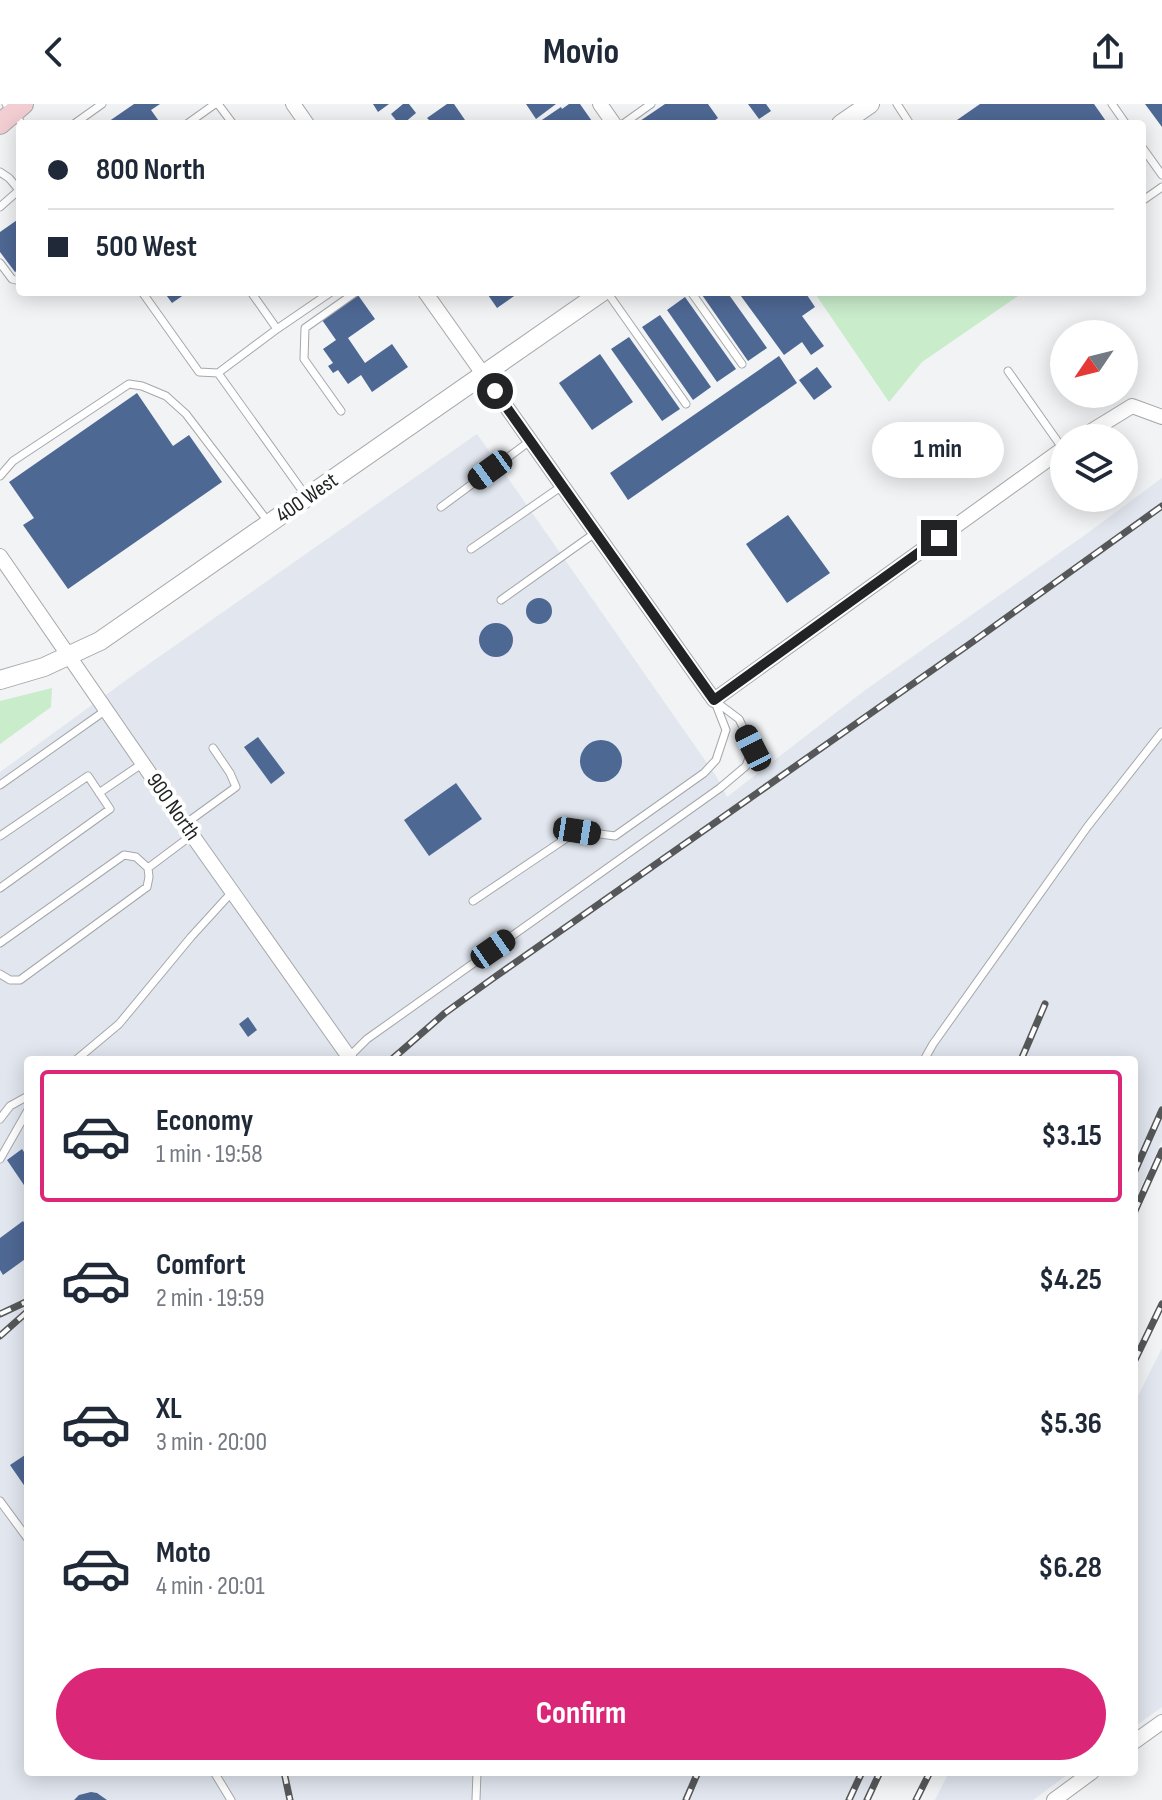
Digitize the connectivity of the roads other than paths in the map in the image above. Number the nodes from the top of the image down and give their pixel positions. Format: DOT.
graph roads {
  1 [pos="102,104"];
  2 [pos="216,104"];
  3 [pos="651,104"];
  4 [pos="870,104"];
  5 [pos="80,120"];
  6 [pos="193,120"];
  7 [pos="230,120"];
  8 [pos="629,120"];
  9 [pos="847,120"];
  10 [pos="1146,153"];
  11 [pos="0,172"];
  12 [pos="1162,175"];
  13 [pos="16,187"];
  14 [pos="16,194"];
  15 [pos="0,207"];
  16 [pos="0,263"];
  17 [pos="16,280"];
  18 [pos="145,296"];
  19 [pos="254,296"];
  20 [pos="325,296"];
  21 [pos="350,296"];
  22 [pos="428,296"];
  23 [pos="598,296"];
  24 [pos="607,296"];
  25 [pos="694,296"];
  26 [pos="277,329"];
  27 [pos="742,364"];
  28 [pos="1008,371"];
  29 [pos="218,373"];
  30 [pos="483,375"];
  31 [pos="686,404"];
  32 [pos="341,411"];
  33 [pos="1162,417"];
  34 [pos="1103,424"];
  35 [pos="1050,430"];
  36 [pos="530,441"];
  37 [pos="1050,457"];
  38 [pos="0,476"];
  39 [pos="562,486"];
  40 [pos="307,498"];
  41 [pos="441,507"];
  42 [pos="270,524"];
  43 [pos="595,533"];
  44 [pos="471,549"];
  45 [pos="0,556"];
  46 [pos="501,600"];
  47 [pos="69,656"];
  48 [pos="0,680"];
  49 [pos="714,700"];
  50 [pos="106,710"];
  51 [pos="1162,732"];
  52 [pos="213,748"];
  53 [pos="143,763"];
  54 [pos="0,785"];
  55 [pos="99,793"];
  56 [pos="189,830"];
  57 [pos="0,836"];
  58 [pos="148,868"];
  59 [pos="0,888"];
  60 [pos="232,892"];
  61 [pos="473,901"];
  62 [pos="0,943"];
  63 [pos="0,974"];
  64 [pos="81,1056"];
  65 [pos="346,1056"];
  66 [pos="351,1056"];
  67 [pos="926,1056"];
  68 [pos="24,1098"];
  69 [pos="24,1117"];
  70 [pos="0,1119"];
  71 [pos="0,1159"];
  72 [pos="0,1501"];
  73 [pos="24,1534"];
  74 [pos="1162,1722"];
  75 [pos="1138,1739"];
  76 [pos="216,1776"];
  77 [pos="477,1776"];
  78 [pos="1087,1776"];
  79 [pos="226,1798"];
  80 [pos="476,1800"];
  81 [pos="1054,1800"];
  1 -- 5 [label="lane"];
  2 -- 6 [label="lane"];
  2 -- 7 [label="lane"];
  3 -- 8 [label="lane"];
  4 -- 9 [label="street"];
  10 -- 12 [label="lane"];
  11 -- 13 [label="lane"];
  14 -- 15 [label="lane"];
  16 -- 17 [label="lane"];
  18 -- 29 [label="lane"];
  19 -- 26 [label="lane"];
  20 -- 26 [label="lane"];
  21 -- 32 [label="lane"];
  22 -- 30 [label="street"];
  23 -- 30 [label="street, 400 West"];
  24 -- 31 [label="lane"];
  25 -- 27 [label="lane"];
  26 -- 29 [label="lane"];
  28 -- 35 [label="lane"];
  29 -- 40 [label="lane"];
  30 -- 36 [label="street"];
  30 -- 40 [label="street, 400 West"];
  33 -- 34 [label="street"];
  36 -- 39 [label="street"];
  36 -- 41 [label="lane"];
  37 -- 49 [label="street"];
  38 -- 42 [label="lane"];
  39 -- 43 [label="street"];
  39 -- 44 [label="lane"];
  40 -- 42 [label="street, 400 West"];
  42 -- 47 [label="street, 400 West"];
  43 -- 46 [label="lane"];
  43 -- 49 [label="street"];
  45 -- 47 [label="street, 900 North"];
  47 -- 48 [label="street, 400 West"];
  47 -- 50 [label="street, 900 North"];
  49 -- 61 [label="lane"];
  49 -- 66 [label="lane"];
  50 -- 53 [label="street, 900 North"];
  50 -- 54 [label="lane"];
  51 -- 67 [label="lane"];
  52 -- 56 [label="lane"];
  53 -- 55 [label="lane"];
  53 -- 56 [label="street, 900 North"];
  55 -- 57 [label="lane"];
  55 -- 59 [label="lane"];
  56 -- 58 [label="lane"];
  56 -- 60 [label="street, 900 North"];
  58 -- 62 [label="lane"];
  58 -- 63 [label="lane"];
  60 -- 64 [label="lane"];
  60 -- 65 [label="street, 900 North"];
  68 -- 70 [label="lane"];
  69 -- 71 [label="lane"];
  72 -- 73 [label="lane"];
  74 -- 75 [label="street"];
  76 -- 79 [label="lane"];
  77 -- 80 [label="lane"];
  78 -- 81 [label="street"];
}
